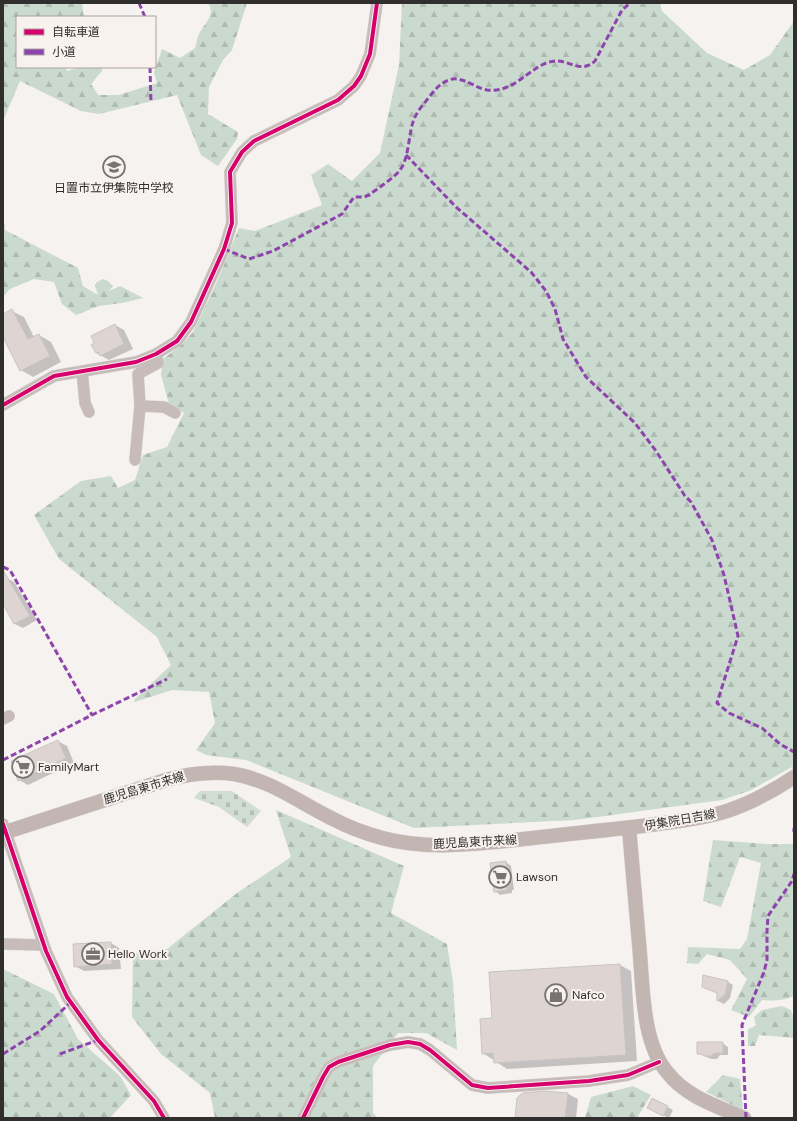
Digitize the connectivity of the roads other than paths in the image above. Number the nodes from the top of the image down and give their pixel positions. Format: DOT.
graph roads {
  1 [pos="377,3"];
  2 [pos="156,354"];
  3 [pos="82,371"];
  4 [pos="3,405"];
  5 [pos="140,406"];
  6 [pos="89,412"];
  7 [pos="175,413"];
  8 [pos="135,460"];
  9 [pos="794,777"];
  10 [pos="629,828"];
  11 [pos="4,829"];
  12 [pos="3,944"];
  13 [pos="44,944"];
  14 [pos="659,1062"];
  15 [pos="164,1118"];
  16 [pos="303,1118"];
  17 [pos="744,1118"];
  1 -- 2 [label="street"];
  2 -- 3 [label="street"];
  2 -- 5 [label="street"];
  3 -- 4 [label="street"];
  3 -- 6 [label="street"];
  5 -- 7 [label="street"];
  5 -- 8 [label="street"];
  9 -- 10 [label="main road, 伊集院日吉線"];
  10 -- 11 [label="main road, 鹿児島東市来線"];
  10 -- 14 [label="main road"];
  11 -- 13 [label="street"];
  12 -- 13 [label="street"];
  13 -- 15 [label="street"];
  14 -- 16 [label="street"];
  14 -- 17 [label="main road"];
}
